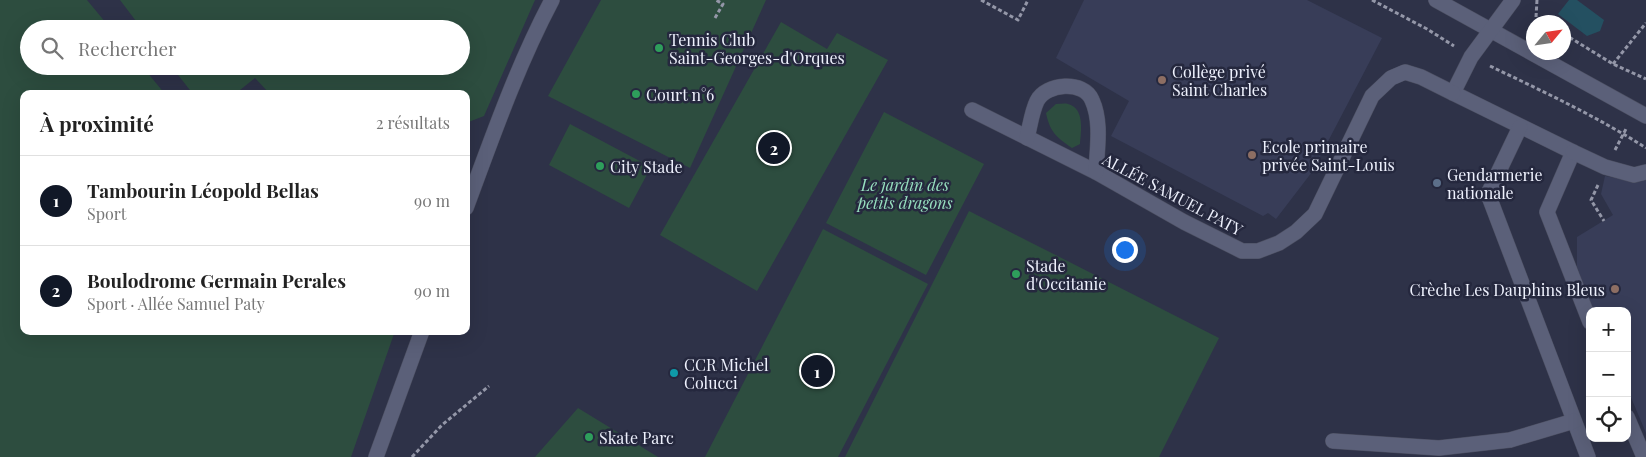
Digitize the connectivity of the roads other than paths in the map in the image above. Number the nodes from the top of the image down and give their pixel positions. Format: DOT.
graph roads {
  1 [pos="552,0"];
  2 [pos="1436,0"];
  3 [pos="1513,0"];
  4 [pos="1490,29"];
  5 [pos="1453,93"];
  6 [pos="972,110"];
  7 [pos="1646,116"];
  8 [pos="1520,126"];
  9 [pos="1027,138"];
  10 [pos="1573,152"];
  11 [pos="1096,172"];
  12 [pos="1646,172"];
  13 [pos="470,197"];
  14 [pos="1586,312"];
  15 [pos="421,335"];
  16 [pos="1574,421"];
  17 [pos="1631,426"];
  18 [pos="1333,441"];
  19 [pos="376,457"];
  20 [pos="1588,457"];
  21 [pos="1644,457"];
  1 -- 13 [label="street"];
  2 -- 4 [label="street"];
  3 -- 4 [label="street"];
  4 -- 5 [label="street"];
  4 -- 7 [label="street"];
  5 -- 8 [label="street, ALLÉE SAMUEL PATY"];
  5 -- 11 [label="street, ALLÉE SAMUEL PATY"];
  6 -- 9 [label="street, ALLÉE SAMUEL PATY"];
  8 -- 10 [label="street, ALLÉE SAMUEL PATY"];
  8 -- 16 [label="street"];
  9 -- 11 [label="street, ALLÉE SAMUEL PATY"];
  9 -- 11 [label="street"];
  10 -- 12 [label="street, ALLÉE SAMUEL PATY"];
  10 -- 14 [label="street"];
  15 -- 19 [label="street"];
  16 -- 18 [label="street"];
  16 -- 20 [label="street"];
  17 -- 21 [label="street"];
}
